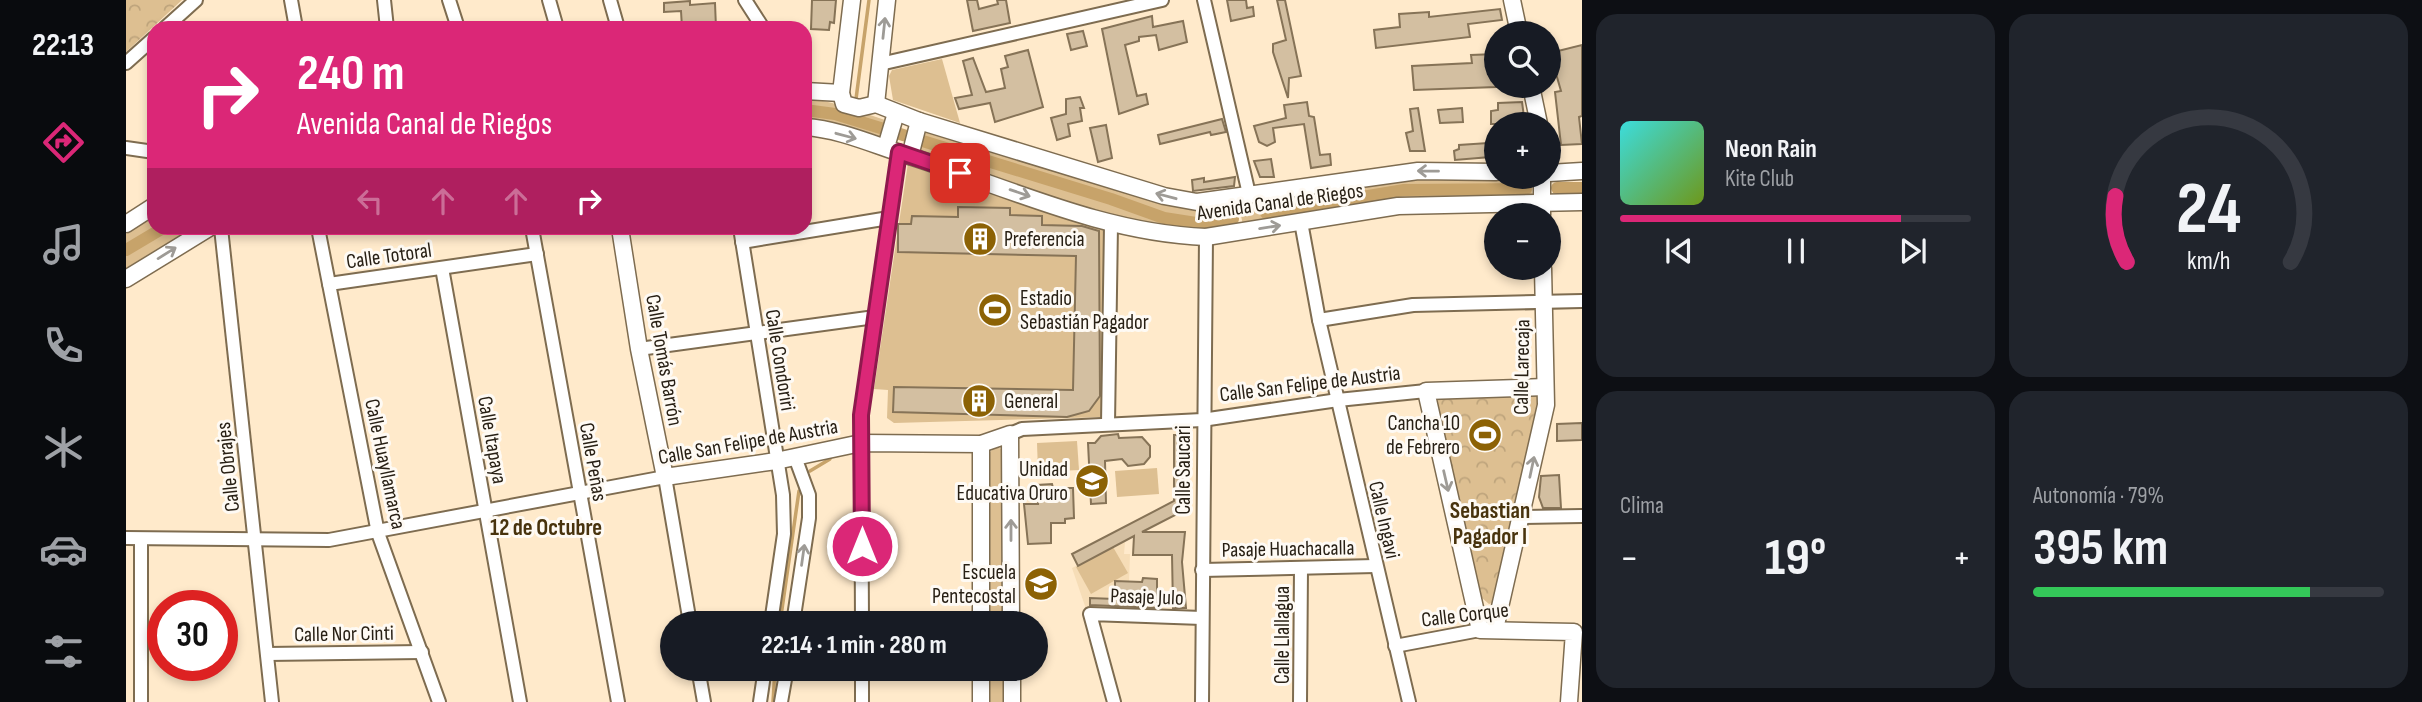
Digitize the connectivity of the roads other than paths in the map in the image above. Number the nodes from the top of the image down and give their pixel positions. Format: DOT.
graph roads {
  1 [pos="196,0"];
  2 [pos="291,0"];
  3 [pos="384,0"];
  4 [pos="449,0"];
  5 [pos="549,0"];
  6 [pos="610,0"];
  7 [pos="745,0"];
  8 [pos="852,0"];
  9 [pos="887,0"];
  10 [pos="1162,0"];
  11 [pos="1204,0"];
  12 [pos="1512,0"];
  13 [pos="173,21"];
  14 [pos="295,21"];
  15 [pos="386,21"];
  16 [pos="456,21"];
  17 [pos="555,21"];
  18 [pos="616,21"];
  19 [pos="758,21"];
  20 [pos="1516,21"];
  21 [pos="147,44"];
  22 [pos="126,63"];
  23 [pos="880,64"];
  24 [pos="812,91"];
  25 [pos="841,93"];
  26 [pos="876,104"];
  27 [pos="812,128"];
  28 [pos="902,137"];
  29 [pos="126,148"];
  30 [pos="147,151"];
  31 [pos="1582,171"];
  32 [pos="1484,172"];
  33 [pos="1561,172"];
  34 [pos="1249,194"];
  35 [pos="1582,202"];
  36 [pos="1561,206"];
  37 [pos="1484,208"];
  38 [pos="147,210"];
  39 [pos="889,218"];
  40 [pos="1301,222"];
  41 [pos="126,224"];
  42 [pos="1111,225"];
  43 [pos="812,231"];
  44 [pos="198,235"];
  45 [pos="222,235"];
  46 [pos="319,235"];
  47 [pos="533,235"];
  48 [pos="621,235"];
  49 [pos="741,235"];
  50 [pos="785,235"];
  51 [pos="1206,237"];
  52 [pos="742,242"];
  53 [pos="537,254"];
  54 [pos="442,268"];
  55 [pos="126,279"];
  56 [pos="1543,280"];
  57 [pos="329,284"];
  58 [pos="1582,301"];
  59 [pos="1544,302"];
  60 [pos="875,317"];
  61 [pos="1319,320"];
  62 [pos="756,333"];
  63 [pos="639,349"];
  64 [pos="1545,387"];
  65 [pos="1426,391"];
  66 [pos="1338,400"];
  67 [pos="1202,420"];
  68 [pos="1108,425"];
  69 [pos="1010,434"];
  70 [pos="861,443"];
  71 [pos="981,444"];
  72 [pos="795,457"];
  73 [pos="776,461"];
  74 [pos="665,477"];
  75 [pos="579,492"];
  76 [pos="486,513"];
  77 [pos="1582,516"];
  78 [pos="1521,517"];
  79 [pos="378,533"];
  80 [pos="126,538"];
  81 [pos="141,539"];
  82 [pos="255,541"];
  83 [pos="1375,566"];
  84 [pos="1301,568"];
  85 [pos="1202,570"];
  86 [pos="688,611"];
  87 [pos="773,611"];
  88 [pos="795,611"];
  89 [pos="862,611"];
  90 [pos="981,611"];
  91 [pos="1011,611"];
  92 [pos="1202,618"];
  93 [pos="1488,630"];
  94 [pos="1578,632"];
  95 [pos="1395,646"];
  96 [pos="126,647"];
  97 [pos="141,647"];
  98 [pos="422,652"];
  99 [pos="267,654"];
  100 [pos="1577,660"];
  101 [pos="700,681"];
  102 [pos="763,681"];
  103 [pos="785,681"];
  104 [pos="862,681"];
  105 [pos="981,681"];
  106 [pos="1012,681"];
  107 [pos="141,702"];
  108 [pos="272,702"];
  109 [pos="439,702"];
  110 [pos="520,702"];
  111 [pos="618,702"];
  112 [pos="704,702"];
  113 [pos="760,702"];
  114 [pos="781,702"];
  115 [pos="862,702"];
  116 [pos="981,702"];
  117 [pos="1012,702"];
  118 [pos="1114,702"];
  119 [pos="1202,702"];
  120 [pos="1300,702"];
  121 [pos="1409,702"];
  122 [pos="1569,702"];
  1 -- 13 [label="street"];
  2 -- 14 [label="street"];
  3 -- 15 [label="street"];
  4 -- 16 [label="street"];
  5 -- 17 [label="street"];
  6 -- 18 [label="street"];
  7 -- 19 [label="street"];
  8 -- 25 [label="street"];
  23 -- 9 [label="street, one-way"];
  10 -- 23 [label="street"];
  11 -- 34 [label="street"];
  12 -- 20 [label="street"];
  21 -- 22 [label="street"];
  23 -- 26 [label="street"];
  24 -- 25 [label="street, Avenida Canal de Riegos"];
  25 -- 26 [label="street, Avenida Canal de Riegos"];
  26 -- 28 [label="street, Avenida Canal de Riegos"];
  27 -- 28 [label="street, Avenida Canal de Riegos, one-way"];
  34 -- 28 [label="street, Avenida Canal de Riegos, one-way"];
  28 -- 39 [label="street"];
  28 -- 42 [label="street, Avenida Canal de Riegos, one-way"];
  29 -- 30 [label="street"];
  31 -- 33 [label="street"];
  32 -- 34 [label="street, Avenida Canal de Riegos, one-way"];
  35 -- 36 [label="street, Avenida Canal de Riegos"];
  37 -- 40 [label="street, Avenida Canal de Riegos"];
  38 -- 41 [label="street"];
  39 -- 43 [label="street"];
  39 -- 60 [label="street"];
  51 -- 40 [label="street, Avenida Canal de Riegos, one-way"];
  40 -- 61 [label="street, Calle Ingavi"];
  42 -- 51 [label="street, Avenida Canal de Riegos"];
  42 -- 68 [label="street"];
  55 -- 44 [label="street, one-way"];
  45 -- 82 [label="street, Calle Obrajes"];
  46 -- 57 [label="street, Calle Huayllamarca"];
  47 -- 53 [label="street, Calle Peñas"];
  48 -- 63 [label="street, Calle Tomás Barrón"];
  49 -- 52 [label="street, Calle Condoriri"];
  50 -- 52 [label="street"];
  51 -- 67 [label="street, Calle Saucari"];
  52 -- 62 [label="street, Calle Condoriri"];
  53 -- 54 [label="street, Calle Totoral"];
  53 -- 75 [label="street, Calle Peñas"];
  54 -- 57 [label="street, Calle Totoral"];
  54 -- 76 [label="street, Calle Itapaya"];
  56 -- 59 [label="street, Calle Larecaja"];
  57 -- 79 [label="street, Calle Huayllamarca"];
  58 -- 59 [label="street"];
  59 -- 61 [label="street"];
  59 -- 64 [label="street, Calle Larecaja"];
  60 -- 62 [label="street"];
  60 -- 70 [label="street"];
  61 -- 66 [label="street, Calle Ingavi"];
  62 -- 63 [label="street"];
  62 -- 73 [label="street, Calle Condoriri"];
  63 -- 74 [label="street, Calle Tomás Barrón"];
  64 -- 65 [label="street, Calle San Felipe de Austria"];
  78 -- 64 [label="street, Calle Larecaja, one-way"];
  65 -- 66 [label="street, Calle San Felipe de Austria"];
  65 -- 93 [label="street, one-way"];
  66 -- 67 [label="street, Calle San Felipe de Austria"];
  66 -- 83 [label="street, Calle Ingavi"];
  67 -- 68 [label="street, Calle San Felipe de Austria"];
  67 -- 85 [label="street, Calle Saucari"];
  68 -- 69 [label="street, Calle San Felipe de Austria"];
  69 -- 71 [label="street, Calle San Felipe de Austria"];
  91 -- 69 [label="street, one-way"];
  70 -- 71 [label="street, Calle San Felipe de Austria"];
  70 -- 72 [label="street, Calle San Felipe de Austria"];
  70 -- 89 [label="street"];
  71 -- 90 [label="street"];
  72 -- 73 [label="street, Calle San Felipe de Austria"];
  88 -- 72 [label="street, one-way"];
  73 -- 74 [label="street, Calle San Felipe de Austria"];
  73 -- 87 [label="street, Calle Condoriri"];
  74 -- 75 [label="street, Calle San Felipe de Austria"];
  74 -- 86 [label="street, Calle Tomás Barrón"];
  75 -- 76 [label="street, Calle San Felipe de Austria"];
  75 -- 111 [label="street, Calle Peñas"];
  76 -- 79 [label="street, Calle San Felipe de Austria"];
  76 -- 110 [label="street, Calle Itapaya"];
  77 -- 78 [label="street"];
  78 -- 93 [label="street, Calle Larecaja"];
  79 -- 82 [label="street, Calle San Felipe de Austria"];
  79 -- 98 [label="street, Calle Huayllamarca"];
  80 -- 81 [label="street, Calle San Felipe de Austria"];
  81 -- 82 [label="street, Calle San Felipe de Austria"];
  81 -- 97 [label="street"];
  82 -- 99 [label="street, Calle Obrajes"];
  83 -- 84 [label="street, Pasaje Huachacalla"];
  83 -- 95 [label="street, Calle Ingavi"];
  84 -- 85 [label="street, Pasaje Huachacalla"];
  84 -- 120 [label="street, Calle Llallagua"];
  85 -- 92 [label="street, Calle Saucari"];
  92 -- 118 [label="street, Pasaje Julo"];
  92 -- 119 [label="street, Calle Saucari"];
  93 -- 94 [label="street, Calle Corque"];
  93 -- 95 [label="street, Calle Corque"];
  94 -- 100 [label="street"];
  95 -- 121 [label="street, Calle Ingavi"];
  96 -- 97 [label="street"];
  97 -- 107 [label="street"];
  98 -- 99 [label="street, Calle Nor Cinti"];
  98 -- 109 [label="street, Calle Huayllamarca"];
  99 -- 108 [label="street, Calle Obrajes"];
  100 -- 122 [label="street"];
  101 -- 112 [label="street"];
  102 -- 113 [label="street"];
  103 -- 114 [label="street"];
  104 -- 115 [label="street"];
  105 -- 116 [label="street"];
  106 -- 117 [label="street"];
}
